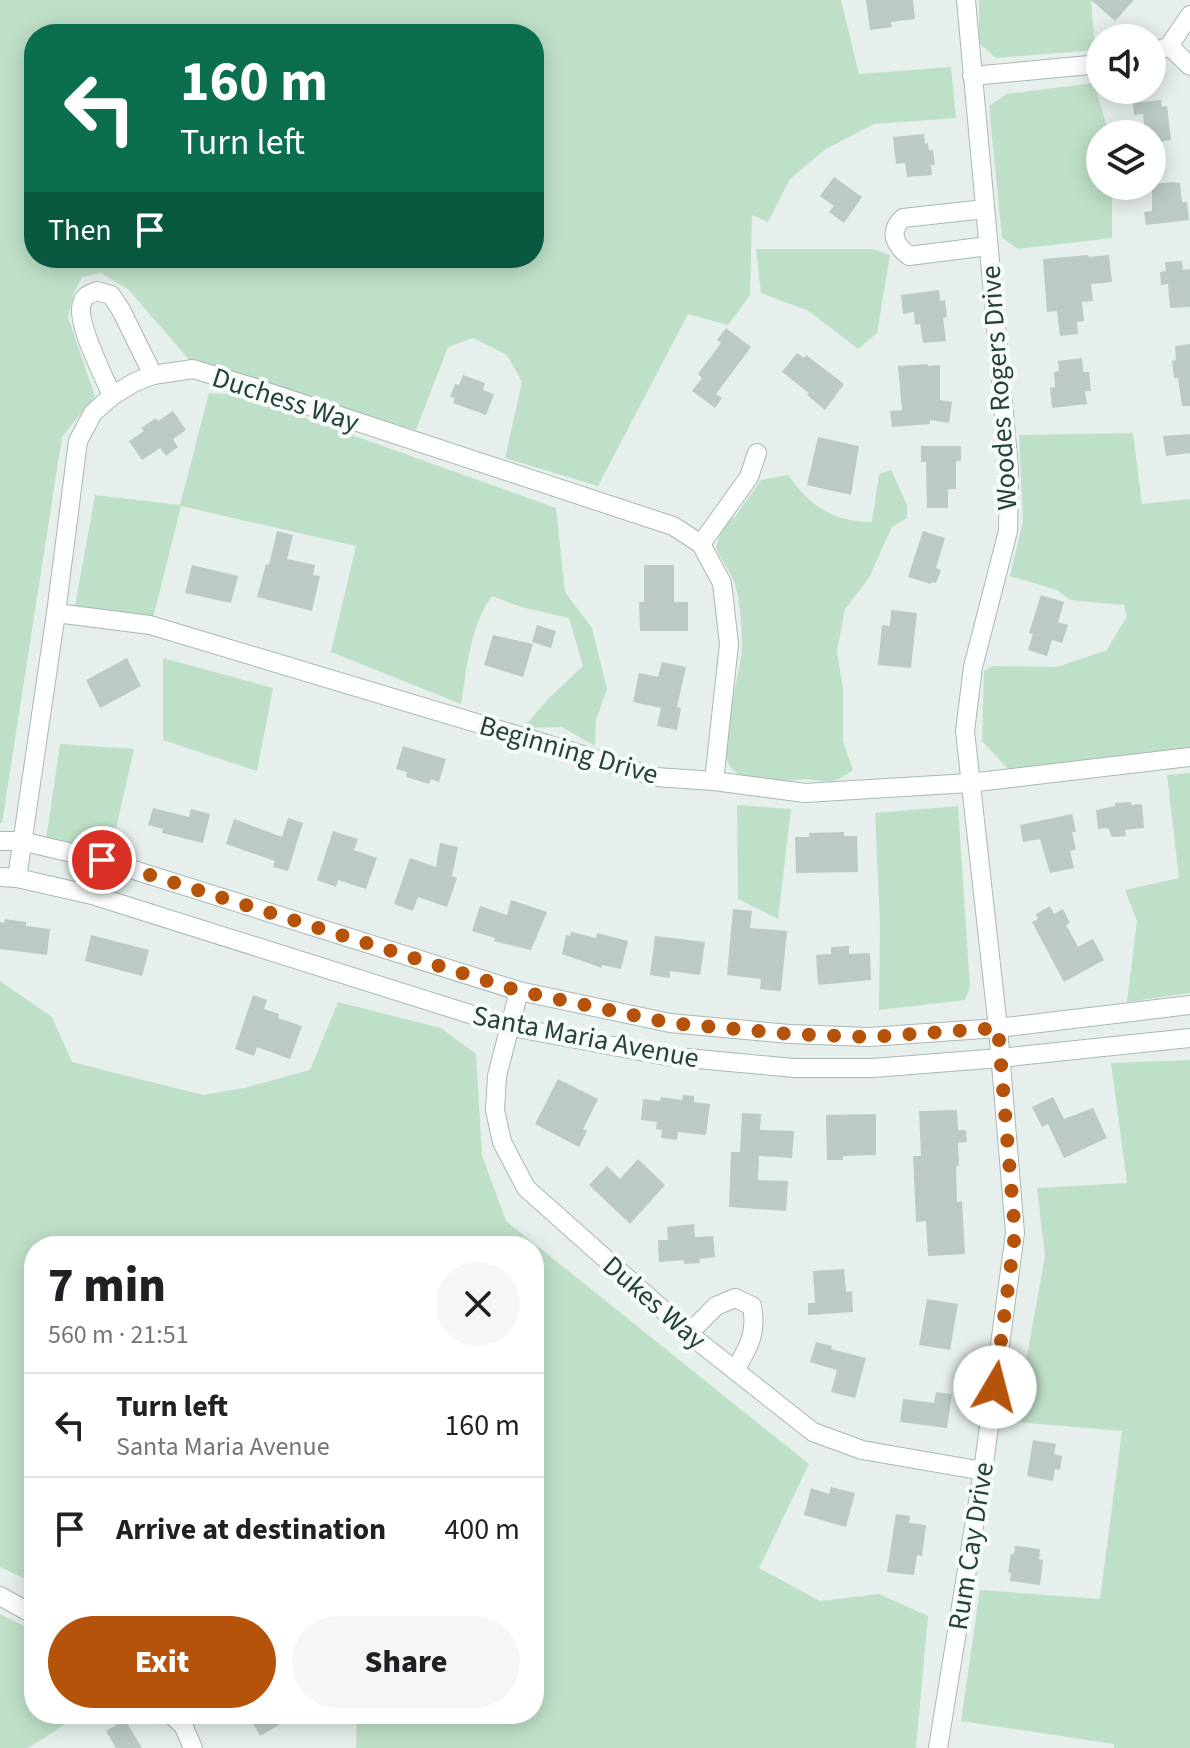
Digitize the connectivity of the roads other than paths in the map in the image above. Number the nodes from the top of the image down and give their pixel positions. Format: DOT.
graph roads {
  1 [pos="966,0"];
  2 [pos="1190,15"];
  3 [pos="1166,44"];
  4 [pos="1166,53"];
  5 [pos="1086,65"];
  6 [pos="1190,66"];
  7 [pos="972,76"];
  8 [pos="985,209"];
  9 [pos="988,246"];
  10 [pos="153,375"];
  11 [pos="112,396"];
  12 [pos="757,453"];
  13 [pos="701,544"];
  14 [pos="56,613"];
  15 [pos="1190,757"];
  16 [pos="714,781"];
  17 [pos="969,783"];
  18 [pos="0,841"];
  19 [pos="21,841"];
  20 [pos="8,878"];
  21 [pos="519,991"];
  22 [pos="1190,1005"];
  23 [pos="508,1026"];
  24 [pos="998,1028"];
  25 [pos="1190,1038"];
  26 [pos="1000,1058"];
  27 [pos="689,1333"];
  28 [pos="735,1370"];
  29 [pos="983,1471"];
  30 [pos="0,1596"];
  31 [pos="24,1609"];
  32 [pos="182,1724"];
  33 [pos="193,1748"];
  34 [pos="938,1748"];
  1 -- 7 [label="street, Woodes Rogers Drive"];
  2 -- 3 [label="street"];
  4 -- 6 [label="street"];
  5 -- 7 [label="street"];
  7 -- 8 [label="street, Woodes Rogers Drive"];
  8 -- 9 [label="street, Woodes Rogers Drive"];
  8 -- 9 [label="street"];
  9 -- 17 [label="street, Woodes Rogers Drive"];
  10 -- 11 [label="street, Duchess Way"];
  10 -- 11 [label="street"];
  10 -- 13 [label="street, Duchess Way"];
  11 -- 14 [label="street, Duchess Way"];
  12 -- 13 [label="street"];
  13 -- 16 [label="street"];
  14 -- 16 [label="street, Beginning Drive"];
  14 -- 19 [label="street, Duchess Way"];
  15 -- 17 [label="street, Beginning Drive"];
  16 -- 17 [label="street, Beginning Drive"];
  17 -- 24 [label="street, Woodes Rogers Drive"];
  18 -- 19 [label="street, Santa Maria Avenue"];
  19 -- 20 [label="street, Duchess Way"];
  19 -- 21 [label="street, Santa Maria Avenue"];
  20 -- 23 [label="street, Santa Maria Avenue"];
  21 -- 23 [label="street, Dukes Way"];
  21 -- 24 [label="street, Santa Maria Avenue"];
  22 -- 24 [label="street, Santa Maria Avenue"];
  23 -- 26 [label="street, Santa Maria Avenue"];
  23 -- 27 [label="street, Dukes Way"];
  24 -- 26 [label="street, Woodes Rogers Drive"];
  25 -- 26 [label="street, Santa Maria Avenue"];
  26 -- 29 [label="street, Rum Cay Drive"];
  27 -- 28 [label="street, Dukes Way"];
  27 -- 28 [label="street"];
  28 -- 29 [label="street, Dukes Way"];
  29 -- 34 [label="street, Rum Cay Drive"];
  30 -- 31 [label="street"];
  32 -- 33 [label="street"];
}
